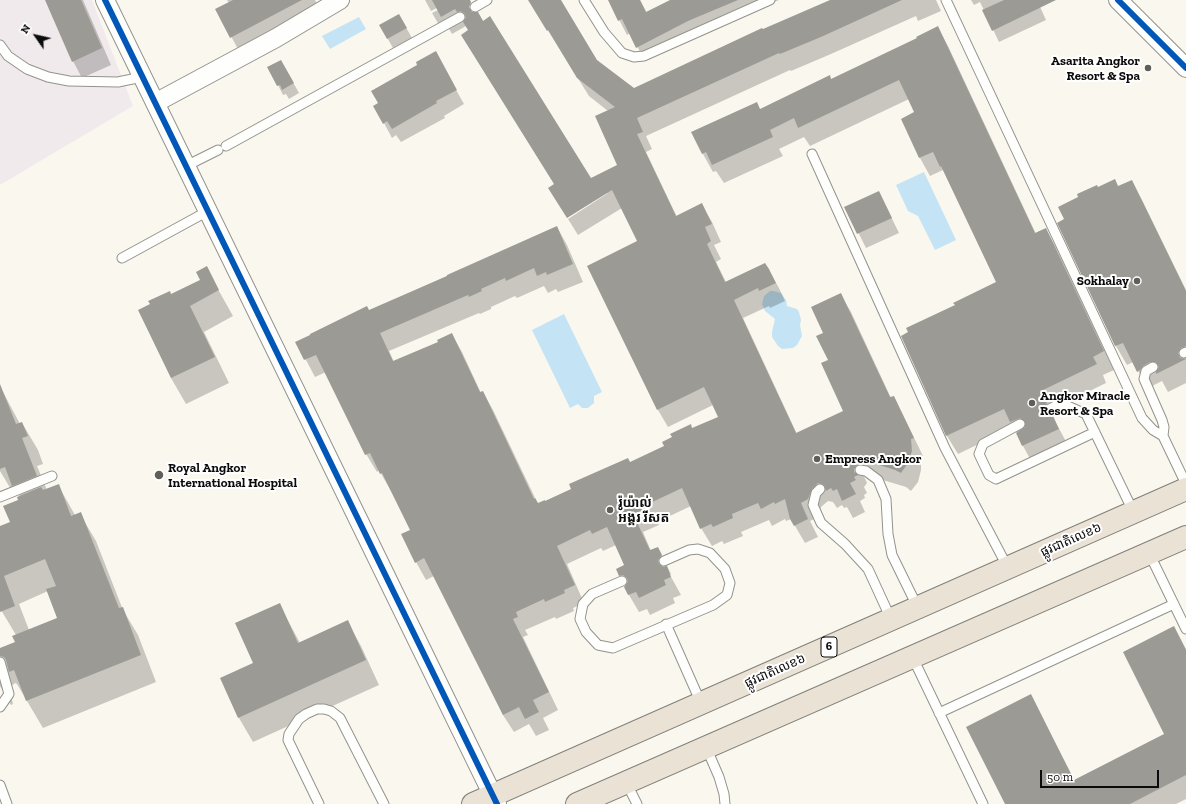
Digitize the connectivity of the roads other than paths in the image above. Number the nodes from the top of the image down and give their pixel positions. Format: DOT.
graph roads {
  1 [pos="105,0"];
  2 [pos="340,0"];
  3 [pos="487,0"];
  4 [pos="584,0"];
  5 [pos="770,0"];
  6 [pos="946,0"];
  7 [pos="1118,0"];
  8 [pos="475,8"];
  9 [pos="460,17"];
  10 [pos="0,45"];
  11 [pos="1186,68"];
  12 [pos="142,77"];
  13 [pos="155,103"];
  14 [pos="812,154"];
  15 [pos="186,166"];
  16 [pos="208,211"];
  17 [pos="122,258"];
  18 [pos="1153,367"];
  19 [pos="1044,412"];
  20 [pos="1020,424"];
  21 [pos="1095,432"];
  22 [pos="1163,436"];
  23 [pos="860,470"];
  24 [pos="52,476"];
  25 [pos="1186,484"];
  26 [pos="820,489"];
  27 [pos="1186,489"];
  28 [pos="0,497"];
  29 [pos="1134,512"];
  30 [pos="1185,540"];
  31 [pos="1149,553"];
  32 [pos="664,561"];
  33 [pos="1008,568"];
  34 [pos="622,581"];
  35 [pos="1174,604"];
  36 [pos="918,608"];
  37 [pos="891,620"];
  38 [pos="666,624"];
  39 [pos="1186,628"];
  40 [pos="912,656"];
  41 [pos="0,662"];
  42 [pos="701,703"];
  43 [pos="0,707"];
  44 [pos="939,713"];
  45 [pos="706,747"];
  46 [pos="626,782"];
  47 [pos="0,785"];
  48 [pos="495,800"];
  49 [pos="379,803"];
  50 [pos="7,804"];
  51 [pos="319,804"];
  52 [pos="473,804"];
  53 [pos="577,804"];
  54 [pos="637,804"];
  55 [pos="725,804"];
  56 [pos="983,804"];
  1 -- 12 [label="street"];
  2 -- 13 [label="street"];
  3 -- 8 [label="lane"];
  4 -- 5 [label="lane"];
  6 -- 22 [label="lane"];
  7 -- 11 [label="street"];
  9 -- 15 [label="lane"];
  10 -- 12 [label="lane"];
  12 -- 13 [label="street"];
  13 -- 15 [label="street"];
  14 -- 33 [label="lane"];
  15 -- 16 [label="street"];
  16 -- 17 [label="lane"];
  16 -- 48 [label="street"];
  18 -- 22 [label="lane"];
  19 -- 21 [label="lane"];
  20 -- 21 [label="lane"];
  21 -- 29 [label="lane"];
  22 -- 25 [label="lane"];
  23 -- 36 [label="lane"];
  24 -- 28 [label="lane"];
  26 -- 37 [label="lane"];
  27 -- 29 [label="highway, ផ្លូវជាតិលេខ៦ / 6"];
  29 -- 33 [label="highway, ផ្លូវជាតិលេខ៦ / 6"];
  30 -- 31 [label="highway"];
  31 -- 35 [label="lane"];
  31 -- 40 [label="highway"];
  32 -- 38 [label="lane"];
  33 -- 36 [label="highway, ផ្លូវជាតិលេខ៦ / 6"];
  34 -- 38 [label="lane"];
  35 -- 39 [label="lane"];
  35 -- 44 [label="lane"];
  36 -- 37 [label="highway, ផ្លូវជាតិលេខ៦ / 6"];
  37 -- 42 [label="highway, ផ្លូវជាតិលេខ៦ / 6"];
  38 -- 42 [label="lane"];
  40 -- 44 [label="lane"];
  40 -- 45 [label="highway"];
  41 -- 43 [label="lane"];
  42 -- 48 [label="highway, ផ្លូវជាតិលេខ៦ / 6"];
  44 -- 56 [label="lane"];
  45 -- 46 [label="highway"];
  45 -- 55 [label="lane"];
  46 -- 53 [label="highway"];
  46 -- 54 [label="lane"];
  47 -- 50 [label="lane"];
  48 -- 52 [label="highway, ផ្លូវជាតិលេខ៦ / 6"];
  49 -- 51 [label="lane"];
}
